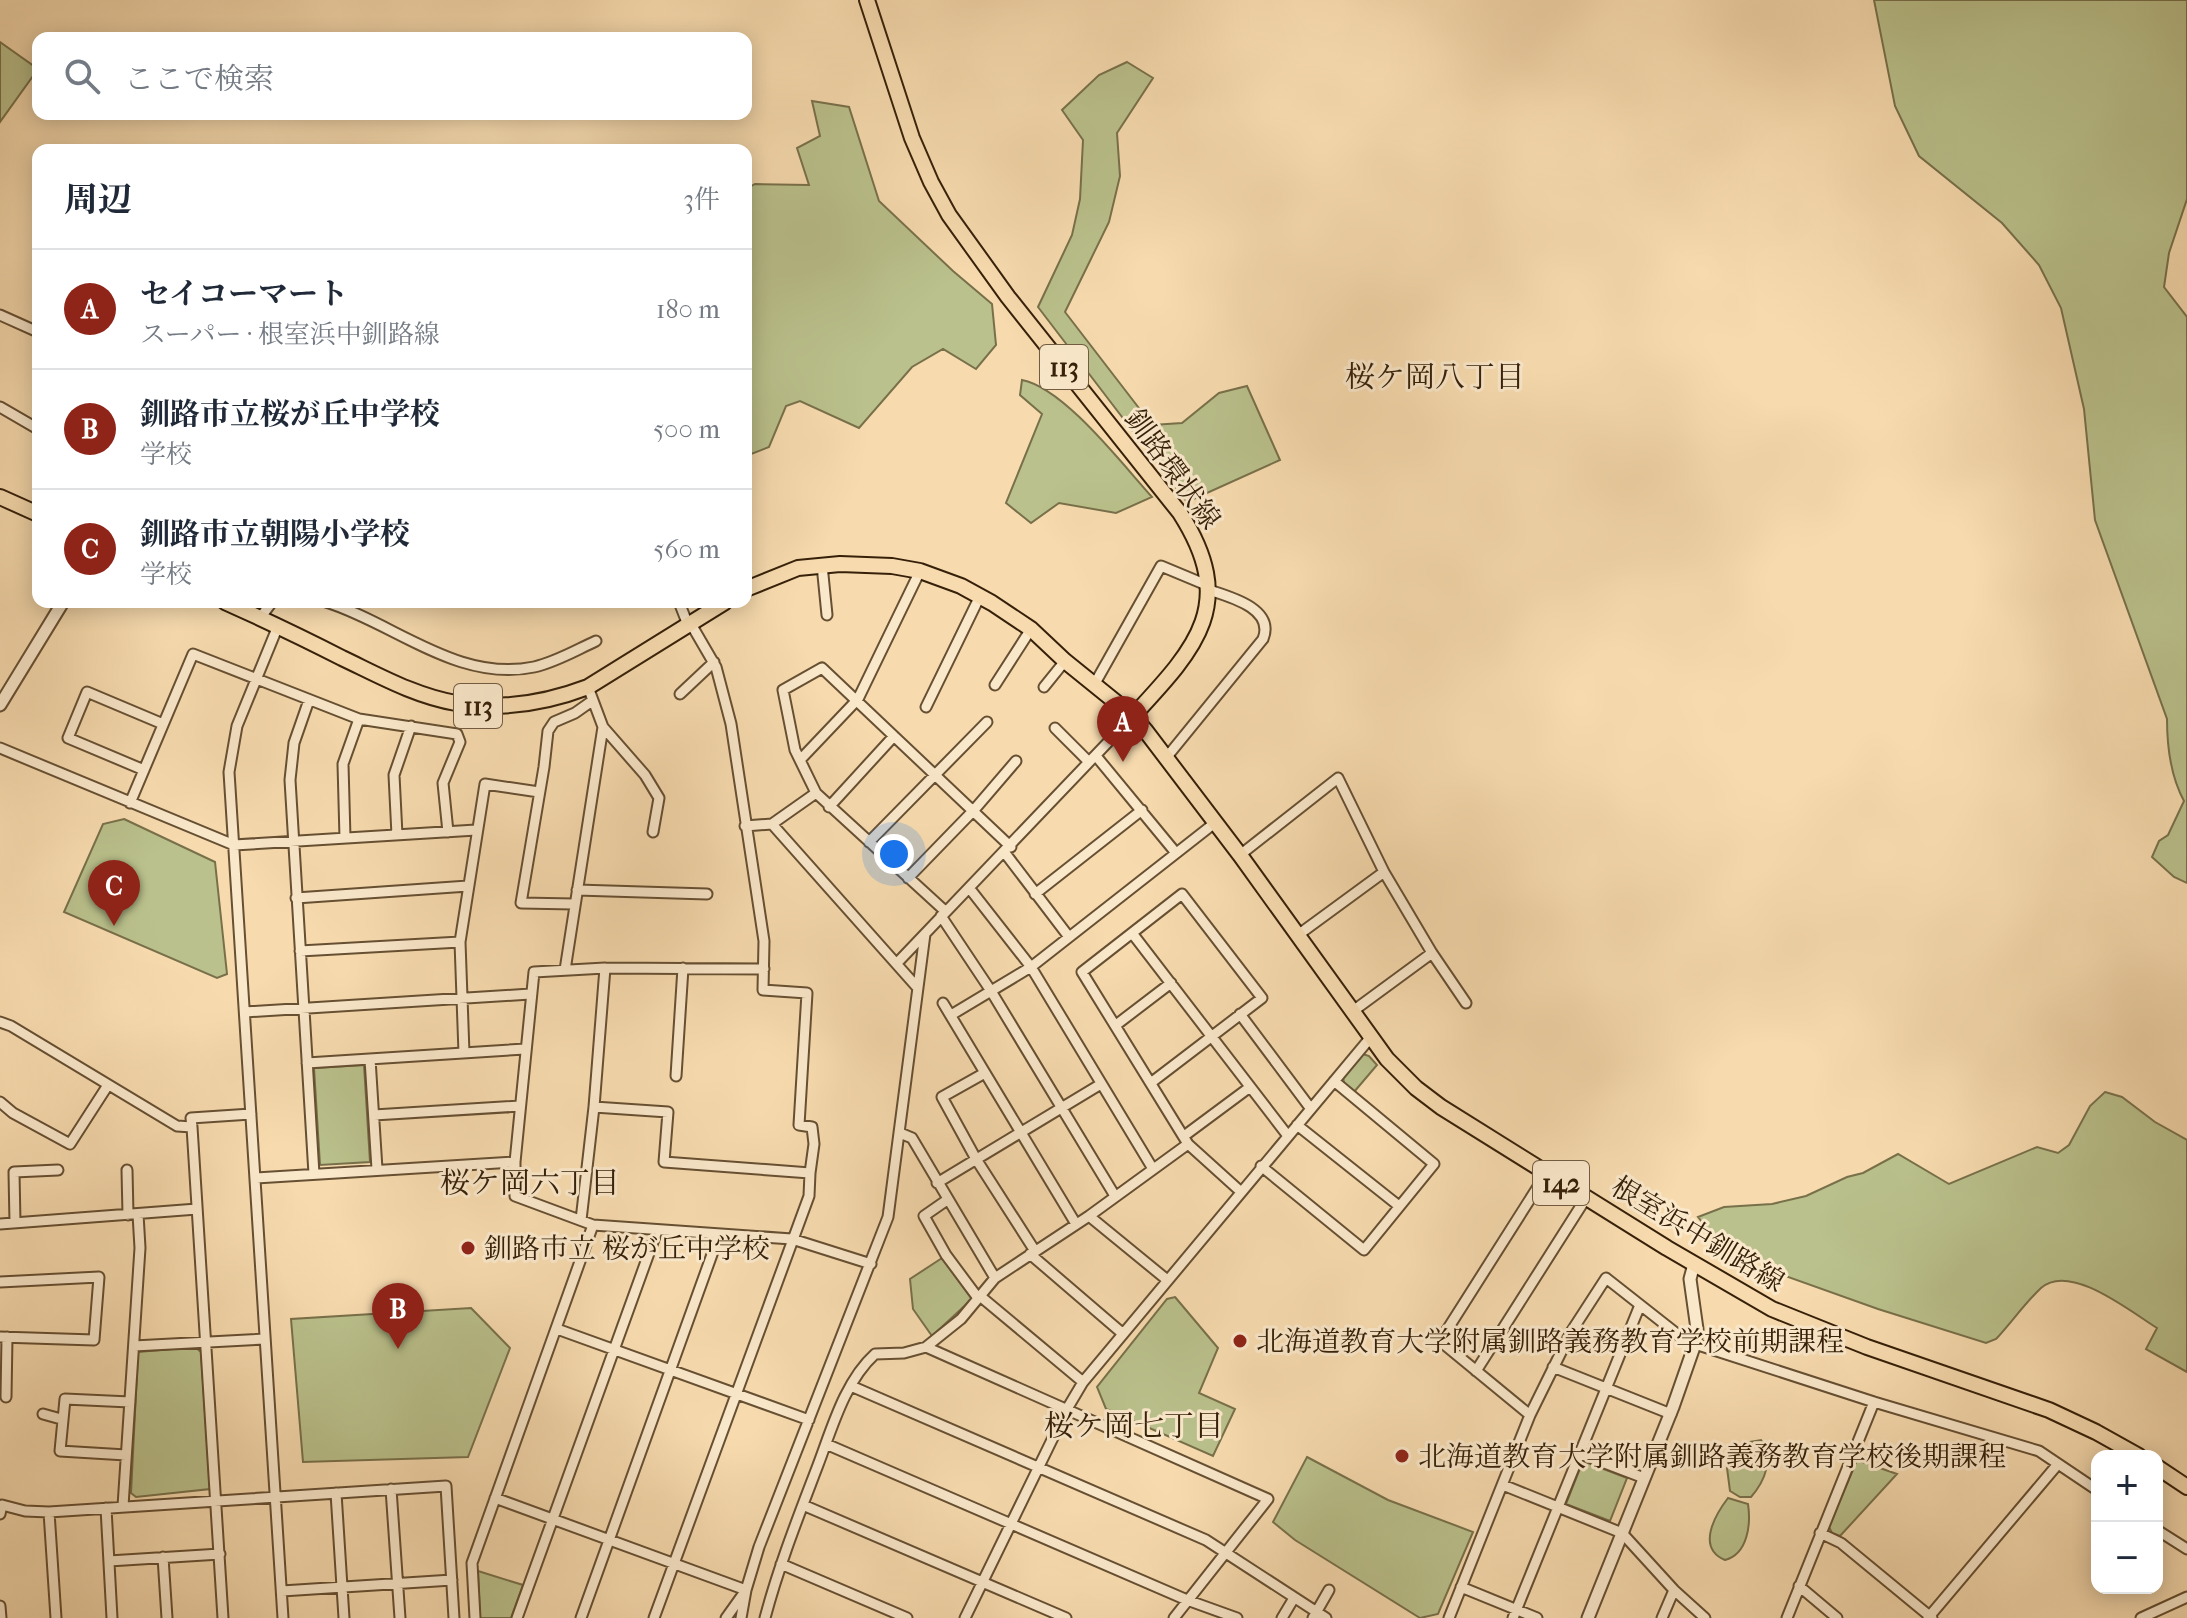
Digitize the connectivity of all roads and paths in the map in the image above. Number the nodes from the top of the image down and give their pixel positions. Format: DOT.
graph roads {
  1 [pos="867,0"];
  2 [pos="0,315"];
  3 [pos="32,329"];
  4 [pos="0,407"];
  5 [pos="32,426"];
  6 [pos="0,497"];
  7 [pos="32,511"];
  8 [pos="822,565"];
  9 [pos="920,571"];
  10 [pos="752,587"];
  11 [pos="1209,588"];
  12 [pos="980,596"];
  13 [pos="59,608"];
  14 [pos="238,608"];
  15 [pos="268,608"];
  16 [pos="346,608"];
  17 [pos="682,608"];
  18 [pos="715,608"];
  19 [pos="827,615"];
  20 [pos="260,618"];
  21 [pos="690,624"];
  22 [pos="278,626"];
  23 [pos="1031,629"];
  24 [pos="596,641"];
  25 [pos="1065,661"];
  26 [pos="714,662"];
  27 [pos="255,678"];
  28 [pos="995,685"];
  29 [pos="1094,685"];
  30 [pos="1044,687"];
  31 [pos="590,694"];
  32 [pos="680,694"];
  33 [pos="858,699"];
  34 [pos="309,700"];
  35 [pos="0,705"];
  36 [pos="926,707"];
  37 [pos="1133,716"];
  38 [pos="359,719"];
  39 [pos="987,722"];
  40 [pos="163,724"];
  41 [pos="411,726"];
  42 [pos="603,727"];
  43 [pos="1055,728"];
  44 [pos="894,736"];
  45 [pos="0,748"];
  46 [pos="1166,758"];
  47 [pos="1093,759"];
  48 [pos="800,760"];
  49 [pos="1016,761"];
  50 [pos="144,770"];
  51 [pos="935,774"];
  52 [pos="539,792"];
  53 [pos="816,793"];
  54 [pos="130,803"];
  55 [pos="829,807"];
  56 [pos="974,810"];
  57 [pos="1142,810"];
  58 [pos="1216,822"];
  59 [pos="772,824"];
  60 [pos="745,826"];
  61 [pos="476,830"];
  62 [pos="448,832"];
  63 [pos="653,832"];
  64 [pos="397,835"];
  65 [pos="345,838"];
  66 [pos="294,842"];
  67 [pos="869,842"];
  68 [pos="234,845"];
  69 [pos="1008,850"];
  70 [pos="1176,853"];
  71 [pos="1240,855"];
  72 [pos="1384,872"];
  73 [pos="908,878"];
  74 [pos="468,886"];
  75 [pos="970,889"];
  76 [pos="577,890"];
  77 [pos="707,894"];
  78 [pos="1035,894"];
  79 [pos="296,898"];
  80 [pos="574,904"];
  81 [pos="943,914"];
  82 [pos="1132,933"];
  83 [pos="925,934"];
  84 [pos="1298,935"];
  85 [pos="1069,937"];
  86 [pos="460,942"];
  87 [pos="300,951"];
  88 [pos="1432,953"];
  89 [pos="898,962"];
  90 [pos="1031,967"];
  91 [pos="605,968"];
  92 [pos="683,968"];
  93 [pos="764,969"];
  94 [pos="565,970"];
  95 [pos="1171,983"];
  96 [pos="916,986"];
  97 [pos="991,991"];
  98 [pos="530,994"];
  99 [pos="461,998"];
  100 [pos="943,1003"];
  101 [pos="1466,1003"];
  102 [pos="304,1008"];
  103 [pos="1353,1011"];
  104 [pos="245,1012"];
  105 [pos="1240,1014"];
  106 [pos="951,1015"];
  107 [pos="0,1022"];
  108 [pos="1116,1025"];
  109 [pos="1211,1037"];
  110 [pos="1371,1037"];
  111 [pos="525,1049"];
  112 [pos="464,1053"];
  113 [pos="370,1059"];
  114 [pos="307,1063"];
  115 [pos="983,1074"];
  116 [pos="676,1076"];
  117 [pos="1334,1081"];
  118 [pos="1152,1082"];
  119 [pos="1101,1084"];
  120 [pos="108,1085"];
  121 [pos="1250,1087"];
  122 [pos="0,1102"];
  123 [pos="520,1106"];
  124 [pos="594,1107"];
  125 [pos="1062,1108"];
  126 [pos="1311,1109"];
  127 [pos="251,1114"];
  128 [pos="374,1115"];
  129 [pos="1297,1125"];
  130 [pos="192,1127"];
  131 [pos="900,1133"];
  132 [pos="1020,1133"];
  133 [pos="1288,1136"];
  134 [pos="1186,1140"];
  135 [pos="976,1159"];
  136 [pos="515,1162"];
  137 [pos="1261,1166"];
  138 [pos="377,1169"];
  139 [pos="1153,1169"];
  140 [pos="58,1170"];
  141 [pos="127,1170"];
  142 [pos="810,1173"];
  143 [pos="314,1174"];
  144 [pos="1546,1174"];
  145 [pos="256,1178"];
  146 [pos="937,1183"];
  147 [pos="1240,1191"];
  148 [pos="1115,1196"];
  149 [pos="1586,1198"];
  150 [pos="947,1200"];
  151 [pos="1399,1206"];
  152 [pos="197,1209"];
  153 [pos="133,1215"];
  154 [pos="1089,1216"];
  155 [pos="581,1220"];
  156 [pos="15,1223"];
  157 [pos="0,1224"];
  158 [pos="1076,1224"];
  159 [pos="593,1225"];
  160 [pos="657,1231"];
  161 [pos="719,1235"];
  162 [pos="792,1239"];
  163 [pos="1032,1252"];
  164 [pos="871,1264"];
  165 [pos="1694,1264"];
  166 [pos="995,1278"];
  167 [pos="1166,1279"];
  168 [pos="0,1282"];
  169 [pos="979,1297"];
  170 [pos="1640,1305"];
  171 [pos="557,1329"];
  172 [pos="1122,1333"];
  173 [pos="3,1337"];
  174 [pos="265,1339"];
  175 [pos="206,1342"];
  176 [pos="1695,1344"];
  177 [pos="134,1346"];
  178 [pos="926,1347"];
  179 [pos="614,1350"];
  180 [pos="1553,1367"];
  181 [pos="1476,1371"];
  182 [pos="671,1372"];
  183 [pos="1083,1382"];
  184 [pos="851,1386"];
  185 [pos="1607,1388"];
  186 [pos="736,1394"];
  187 [pos="6,1397"];
  188 [pos="130,1402"];
  189 [pos="1874,1402"];
  190 [pos="1067,1409"];
  191 [pos="43,1414"];
  192 [pos="1671,1414"];
  193 [pos="1530,1415"];
  194 [pos="61,1419"];
  195 [pos="809,1420"];
  196 [pos="826,1444"];
  197 [pos="2128,1450"];
  198 [pos="1581,1454"];
  199 [pos="126,1455"];
  200 [pos="2058,1464"];
  201 [pos="1038,1467"];
  202 [pos="2163,1471"];
  203 [pos="1644,1478"];
  204 [pos="1503,1485"];
  205 [pos="2091,1486"];
  206 [pos="2187,1487"];
  207 [pos="391,1489"];
  208 [pos="336,1493"];
  209 [pos="275,1496"];
  210 [pos="495,1498"];
  211 [pos="216,1501"];
  212 [pos="803,1505"];
  213 [pos="123,1506"];
  214 [pos="1559,1507"];
  215 [pos="106,1508"];
  216 [pos="49,1512"];
  217 [pos="0,1514"];
  218 [pos="553,1519"];
  219 [pos="1010,1524"];
  220 [pos="1622,1533"];
  221 [pos="1820,1533"];
  222 [pos="2163,1534"];
  223 [pos="610,1540"];
  224 [pos="2187,1549"];
  225 [pos="1223,1553"];
  226 [pos="220,1554"];
  227 [pos="163,1557"];
  228 [pos="109,1561"];
  229 [pos="674,1562"];
  230 [pos="781,1564"];
  231 [pos="452,1580"];
  232 [pos="983,1582"];
  233 [pos="398,1584"];
  234 [pos="1799,1586"];
  235 [pos="342,1587"];
  236 [pos="1461,1587"];
  237 [pos="746,1590"];
  238 [pos="1329,1590"];
  239 [pos="1674,1590"];
  240 [pos="282,1591"];
  241 [pos="2187,1597"];
  242 [pos="1294,1598"];
  243 [pos="1187,1600"];
  244 [pos="0,1606"];
  245 [pos="1515,1614"];
  246 [pos="1319,1616"];
  247 [pos="1930,1617"];
  248 [pos="1,1618"];
  249 [pos="56,1618"];
  250 [pos="112,1618"];
  251 [pos="167,1618"];
  252 [pos="223,1618"];
  253 [pos="283,1618"];
  254 [pos="344,1618"];
  255 [pos="400,1618"];
  256 [pos="454,1618"];
  257 [pos="475,1618"];
  258 [pos="517,1618"];
  259 [pos="581,1618"];
  260 [pos="654,1618"];
  261 [pos="726,1618"];
  262 [pos="741,1618"];
  263 [pos="765,1618"];
  264 [pos="907,1618"];
  265 [pos="965,1618"];
  266 [pos="1066,1618"];
  267 [pos="1174,1618"];
  268 [pos="1237,1618"];
  269 [pos="1282,1618"];
  270 [pos="1449,1618"];
  271 [pos="1537,1618"];
  272 [pos="1588,1618"];
  273 [pos="1662,1618"];
  274 [pos="1705,1618"];
  275 [pos="1787,1618"];
  276 [pos="1837,1618"];
  277 [pos="2141,1618"];
  1 -- 11 [label="main road, 釧路環状線 / 113"];
  2 -- 3 [label="street"];
  4 -- 5 [label="street"];
  6 -- 7 [label="main road"];
  8 -- 9 [label="main road"];
  8 -- 10 [label="main road"];
  8 -- 19 [label="street"];
  9 -- 12 [label="main road"];
  9 -- 33 [label="street"];
  11 -- 29 [label="street"];
  11 -- 37 [label="main road, 釧路環状線 / 113"];
  11 -- 46 [label="street"];
  12 -- 23 [label="main road"];
  12 -- 36 [label="street"];
  13 -- 35 [label="street"];
  14 -- 20 [label="main road, 113"];
  15 -- 20 [label="street"];
  16 -- 24 [label="street"];
  17 -- 21 [label="street"];
  18 -- 21 [label="main road, 113"];
  20 -- 22 [label="main road, 113"];
  21 -- 26 [label="street"];
  21 -- 31 [label="main road, 113"];
  22 -- 27 [label="street"];
  22 -- 31 [label="main road, 113"];
  23 -- 25 [label="main road"];
  23 -- 28 [label="street"];
  25 -- 29 [label="main road"];
  25 -- 30 [label="street"];
  26 -- 32 [label="street"];
  26 -- 60 [label="street"];
  27 -- 34 [label="street"];
  27 -- 40 [label="street"];
  27 -- 68 [label="street"];
  29 -- 37 [label="main road"];
  31 -- 42 [label="street"];
  31 -- 52 [label="street"];
  33 -- 44 [label="street"];
  33 -- 48 [label="street"];
  33 -- 48 [label="street"];
  34 -- 38 [label="street"];
  34 -- 66 [label="street"];
  37 -- 46 [label="main road, 根室浜中釧路線 / 142"];
  37 -- 47 [label="street"];
  38 -- 41 [label="street"];
  38 -- 65 [label="street"];
  39 -- 51 [label="street"];
  40 -- 50 [label="street"];
  40 -- 50 [label="street"];
  41 -- 62 [label="street"];
  41 -- 64 [label="street"];
  42 -- 63 [label="street"];
  42 -- 76 [label="street"];
  43 -- 47 [label="street"];
  44 -- 51 [label="street"];
  44 -- 55 [label="street"];
  45 -- 54 [label="street"];
  46 -- 58 [label="main road, 根室浜中釧路線 / 142"];
  47 -- 57 [label="street"];
  47 -- 69 [label="street"];
  48 -- 53 [label="street"];
  49 -- 56 [label="street"];
  50 -- 54 [label="street"];
  51 -- 56 [label="street"];
  51 -- 67 [label="street"];
  52 -- 61 [label="street"];
  52 -- 80 [label="street"];
  53 -- 55 [label="street"];
  53 -- 59 [label="street"];
  54 -- 68 [label="street"];
  55 -- 67 [label="street"];
  56 -- 69 [label="street"];
  56 -- 73 [label="street"];
  57 -- 70 [label="street"];
  57 -- 78 [label="street"];
  58 -- 70 [label="street"];
  58 -- 71 [label="main road, 根室浜中釧路線 / 142"];
  59 -- 60 [label="street"];
  59 -- 89 [label="street"];
  60 -- 93 [label="street"];
  61 -- 62 [label="street"];
  61 -- 74 [label="street"];
  62 -- 64 [label="street"];
  64 -- 65 [label="street"];
  65 -- 66 [label="street"];
  66 -- 68 [label="street"];
  66 -- 79 [label="street"];
  67 -- 73 [label="street"];
  68 -- 104 [label="street"];
  69 -- 75 [label="street"];
  69 -- 78 [label="street"];
  70 -- 85 [label="street"];
  71 -- 72 [label="street"];
  71 -- 84 [label="main road, 根室浜中釧路線 / 142"];
  72 -- 84 [label="street"];
  72 -- 88 [label="street"];
  73 -- 81 [label="street"];
  74 -- 79 [label="street"];
  74 -- 86 [label="street"];
  75 -- 81 [label="street"];
  75 -- 90 [label="street"];
  76 -- 77 [label="street"];
  76 -- 80 [label="street"];
  78 -- 85 [label="street"];
  79 -- 87 [label="street"];
  80 -- 94 [label="street"];
  81 -- 83 [label="street"];
  81 -- 97 [label="street"];
  82 -- 95 [label="street"];
  82 -- 105 [label="street"];
  82 -- 108 [label="street"];
  83 -- 89 [label="street"];
  83 -- 96 [label="street"];
  84 -- 103 [label="main road, 根室浜中釧路線 / 142"];
  85 -- 90 [label="street"];
  86 -- 87 [label="street"];
  86 -- 99 [label="street"];
  87 -- 102 [label="street"];
  88 -- 101 [label="street"];
  88 -- 103 [label="street"];
  89 -- 96 [label="street"];
  90 -- 97 [label="street"];
  90 -- 119 [label="street"];
  91 -- 92 [label="street"];
  91 -- 94 [label="street"];
  91 -- 124 [label="street"];
  92 -- 93 [label="street"];
  92 -- 116 [label="street"];
  93 -- 142 [label="street"];
  94 -- 98 [label="street"];
  95 -- 108 [label="street"];
  95 -- 109 [label="street"];
  96 -- 131 [label="street"];
  97 -- 106 [label="street"];
  97 -- 125 [label="street"];
  98 -- 99 [label="street"];
  98 -- 111 [label="street"];
  99 -- 102 [label="street"];
  99 -- 112 [label="street"];
  100 -- 106 [label="street"];
  102 -- 104 [label="street"];
  102 -- 114 [label="street"];
  103 -- 110 [label="main road, 根室浜中釧路線 / 142"];
  104 -- 127 [label="street"];
  105 -- 109 [label="street"];
  105 -- 126 [label="street"];
  106 -- 115 [label="street"];
  107 -- 120 [label="street"];
  108 -- 118 [label="street"];
  109 -- 118 [label="street"];
  109 -- 121 [label="street"];
  110 -- 117 [label="street"];
  110 -- 144 [label="main road, 根室浜中釧路線 / 142"];
  111 -- 112 [label="street"];
  111 -- 123 [label="street"];
  112 -- 113 [label="street"];
  113 -- 114 [label="street"];
  113 -- 128 [label="street"];
  114 -- 143 [label="street"];
  115 -- 132 [label="street"];
  115 -- 135 [label="street"];
  117 -- 126 [label="street"];
  117 -- 151 [label="street"];
  118 -- 134 [label="street"];
  119 -- 125 [label="street"];
  119 -- 139 [label="street"];
  120 -- 122 [label="street"];
  120 -- 130 [label="street"];
  121 -- 133 [label="street"];
  121 -- 134 [label="street"];
  123 -- 128 [label="street"];
  123 -- 136 [label="street"];
  124 -- 142 [label="street"];
  124 -- 155 [label="street"];
  125 -- 132 [label="street"];
  125 -- 148 [label="street"];
  126 -- 129 [label="street"];
  127 -- 130 [label="street"];
  127 -- 145 [label="street"];
  128 -- 138 [label="street"];
  129 -- 133 [label="street"];
  129 -- 151 [label="street"];
  130 -- 152 [label="street"];
  131 -- 146 [label="street"];
  131 -- 164 [label="street"];
  132 -- 135 [label="street"];
  132 -- 158 [label="street"];
  133 -- 137 [label="street"];
  134 -- 139 [label="street"];
  134 -- 147 [label="street"];
  135 -- 146 [label="street"];
  135 -- 163 [label="street"];
  136 -- 138 [label="street"];
  136 -- 155 [label="street"];
  137 -- 147 [label="street"];
  137 -- 151 [label="street"];
  138 -- 143 [label="street"];
  139 -- 148 [label="street"];
  140 -- 156 [label="street"];
  141 -- 153 [label="street"];
  142 -- 162 [label="street"];
  143 -- 145 [label="street"];
  144 -- 149 [label="main road, 根室浜中釧路線 / 142"];
  144 -- 181 [label="street"];
  145 -- 174 [label="street"];
  146 -- 150 [label="street"];
  147 -- 167 [label="street"];
  148 -- 154 [label="street"];
  149 -- 165 [label="main road, 根室浜中釧路線 / 142"];
  149 -- 181 [label="street"];
  150 -- 166 [label="street"];
  150 -- 169 [label="street"];
  152 -- 153 [label="street"];
  152 -- 175 [label="street"];
  153 -- 156 [label="street"];
  153 -- 177 [label="street"];
  154 -- 158 [label="street"];
  154 -- 167 [label="street"];
  155 -- 159 [label="street"];
  156 -- 157 [label="street"];
  158 -- 163 [label="street"];
  159 -- 160 [label="street"];
  159 -- 171 [label="street"];
  160 -- 161 [label="street"];
  160 -- 179 [label="street"];
  161 -- 162 [label="street"];
  161 -- 182 [label="street"];
  162 -- 164 [label="street"];
  162 -- 186 [label="street"];
  163 -- 166 [label="street"];
  163 -- 172 [label="street"];
  164 -- 195 [label="street"];
  165 -- 176 [label="street"];
  165 -- 197 [label="main road, 根室浜中釧路線 / 142"];
  166 -- 169 [label="street"];
  167 -- 172 [label="street"];
  168 -- 173 [label="street"];
  169 -- 178 [label="street"];
  169 -- 183 [label="street"];
  170 -- 176 [label="street"];
  170 -- 180 [label="street"];
  170 -- 185 [label="street"];
  171 -- 179 [label="street"];
  171 -- 210 [label="street"];
  172 -- 183 [label="street"];
  173 -- 187 [label="street"];
  174 -- 175 [label="street"];
  174 -- 209 [label="street"];
  175 -- 177 [label="street"];
  175 -- 211 [label="street"];
  176 -- 189 [label="street"];
  176 -- 192 [label="street"];
  177 -- 188 [label="street"];
  178 -- 184 [label="street"];
  178 -- 190 [label="street"];
  179 -- 182 [label="street"];
  179 -- 218 [label="street"];
  180 -- 185 [label="street"];
  180 -- 193 [label="street"];
  181 -- 193 [label="street"];
  182 -- 186 [label="street"];
  182 -- 223 [label="street"];
  183 -- 190 [label="street"];
  184 -- 196 [label="street"];
  184 -- 201 [label="street"];
  185 -- 192 [label="street"];
  185 -- 198 [label="street"];
  186 -- 195 [label="street"];
  186 -- 229 [label="street"];
  188 -- 194 [label="street"];
  188 -- 199 [label="street"];
  189 -- 200 [label="street"];
  189 -- 221 [label="street"];
  190 -- 201 [label="street"];
  190 -- 225 [label="street"];
  191 -- 194 [label="street"];
  192 -- 203 [label="street"];
  193 -- 204 [label="street"];
  194 -- 199 [label="street"];
  195 -- 237 [label="street"];
  196 -- 212 [label="street"];
  196 -- 219 [label="street"];
  198 -- 203 [label="street"];
  198 -- 214 [label="street"];
  199 -- 213 [label="street"];
  200 -- 205 [label="street"];
  200 -- 247 [label="street"];
  201 -- 219 [label="street"];
  201 -- 225 [label="street"];
  202 -- 206 [label="main road"];
  203 -- 220 [label="street"];
  204 -- 214 [label="street"];
  204 -- 236 [label="street"];
  207 -- 208 [label="street"];
  207 -- 231 [label="street"];
  207 -- 233 [label="street"];
  208 -- 209 [label="street"];
  208 -- 235 [label="street"];
  209 -- 211 [label="street"];
  209 -- 240 [label="street"];
  210 -- 218 [label="street"];
  210 -- 257 [label="street"];
  211 -- 213 [label="street"];
  211 -- 226 [label="street"];
  212 -- 230 [label="street"];
  212 -- 232 [label="street"];
  213 -- 215 [label="street"];
  214 -- 220 [label="street"];
  214 -- 245 [label="street"];
  215 -- 216 [label="street"];
  215 -- 228 [label="street"];
  216 -- 217 [label="street"];
  216 -- 249 [label="street"];
  218 -- 223 [label="street"];
  218 -- 258 [label="street"];
  219 -- 232 [label="street"];
  219 -- 243 [label="street"];
  220 -- 239 [label="street"];
  220 -- 272 [label="street"];
  221 -- 234 [label="street"];
  221 -- 247 [label="street"];
  222 -- 224 [label="street"];
  223 -- 229 [label="street"];
  223 -- 259 [label="street"];
  225 -- 242 [label="street"];
  225 -- 243 [label="street"];
  226 -- 227 [label="street"];
  226 -- 252 [label="street"];
  227 -- 228 [label="street"];
  227 -- 251 [label="street"];
  228 -- 250 [label="street"];
  229 -- 237 [label="street"];
  229 -- 260 [label="street"];
  230 -- 263 [label="street"];
  230 -- 264 [label="street"];
  231 -- 233 [label="street"];
  231 -- 256 [label="street"];
  232 -- 265 [label="street"];
  232 -- 266 [label="street"];
  233 -- 235 [label="street"];
  233 -- 255 [label="street"];
  234 -- 275 [label="street"];
  234 -- 276 [label="street"];
  235 -- 240 [label="street"];
  235 -- 254 [label="street"];
  236 -- 245 [label="street"];
  236 -- 270 [label="street"];
  237 -- 261 [label="street"];
  237 -- 262 [label="street"];
  238 -- 246 [label="street"];
  239 -- 273 [label="street"];
  239 -- 274 [label="street"];
  240 -- 253 [label="street"];
  241 -- 277 [label="street"];
  242 -- 246 [label="street"];
  242 -- 269 [label="street"];
  243 -- 267 [label="street"];
  243 -- 268 [label="street"];
  244 -- 248 [label="street"];
  245 -- 271 [label="street"];
}
